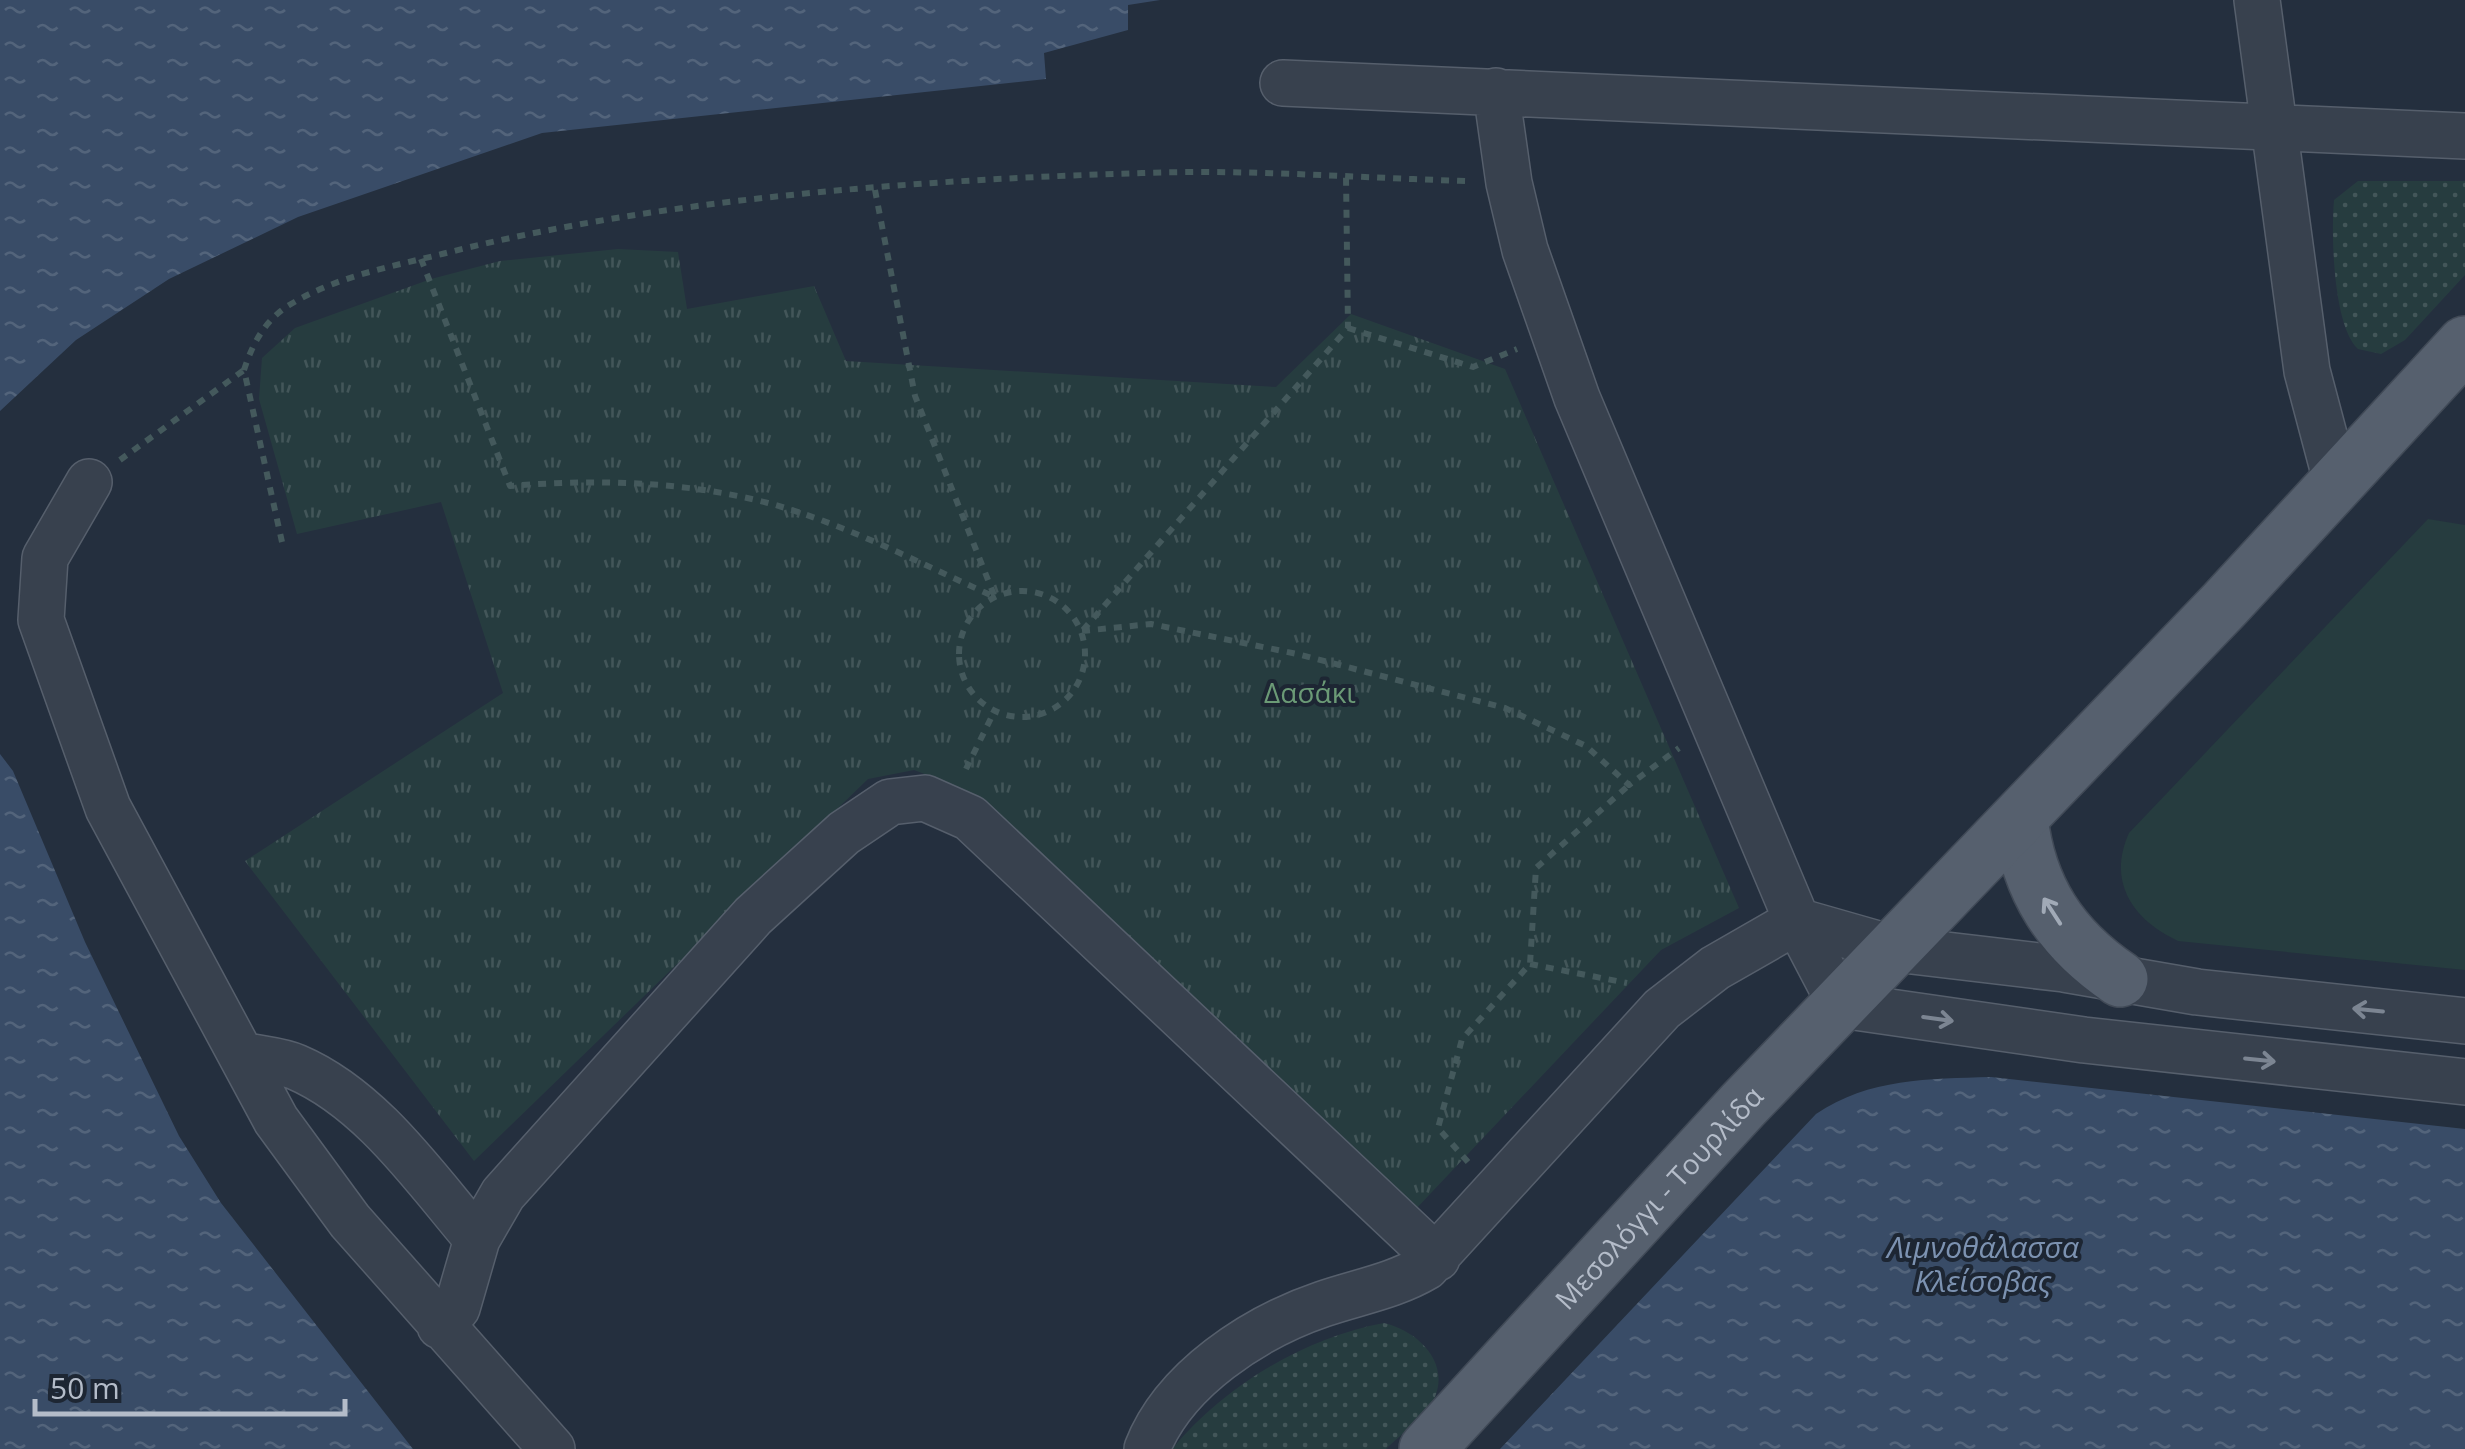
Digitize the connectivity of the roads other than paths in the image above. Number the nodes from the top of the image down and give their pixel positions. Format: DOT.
graph roads {
  1 [pos="2256,0"];
  2 [pos="1283,83"];
  3 [pos="1496,90"];
  4 [pos="2275,124"];
  5 [pos="2465,136"];
  6 [pos="2465,344"];
  7 [pos="89,482"];
  8 [pos="2337,484"];
  9 [pos="2020,818"];
  10 [pos="1797,922"];
  11 [pos="1895,949"];
  12 [pos="2120,979"];
  13 [pos="1841,1006"];
  14 [pos="2465,1021"];
  15 [pos="242,1055"];
  16 [pos="2465,1082"];
  17 [pos="477,1238"];
  18 [pos="1437,1258"];
  19 [pos="440,1326"];
  20 [pos="552,1449"];
  21 [pos="1147,1449"];
  22 [pos="1427,1449"];
  1 -- 4 [label="street"];
  2 -- 3 [label="street"];
  3 -- 4 [label="street"];
  3 -- 10 [label="street"];
  4 -- 5 [label="street"];
  4 -- 8 [label="street"];
  6 -- 8 [label="main road, Μεσολόγγι - Τουρλίδα"];
  7 -- 15 [label="street"];
  8 -- 9 [label="main road, Μεσολόγγι - Τουρλίδα"];
  9 -- 11 [label="main road, Μεσολόγγι - Τουρλίδα"];
  12 -- 9 [label="main road, one-way"];
  10 -- 11 [label="street"];
  10 -- 13 [label="street"];
  10 -- 18 [label="street"];
  11 -- 12 [label="street"];
  11 -- 13 [label="main road, Μεσολόγγι - Τουρλίδα"];
  14 -- 12 [label="street, one-way"];
  13 -- 16 [label="street, one-way"];
  13 -- 22 [label="main road, Μεσολόγγι - Τουρλίδα"];
  15 -- 17 [label="street"];
  15 -- 19 [label="street"];
  17 -- 18 [label="street"];
  17 -- 19 [label="street"];
  18 -- 21 [label="street"];
  19 -- 20 [label="street"];
}
